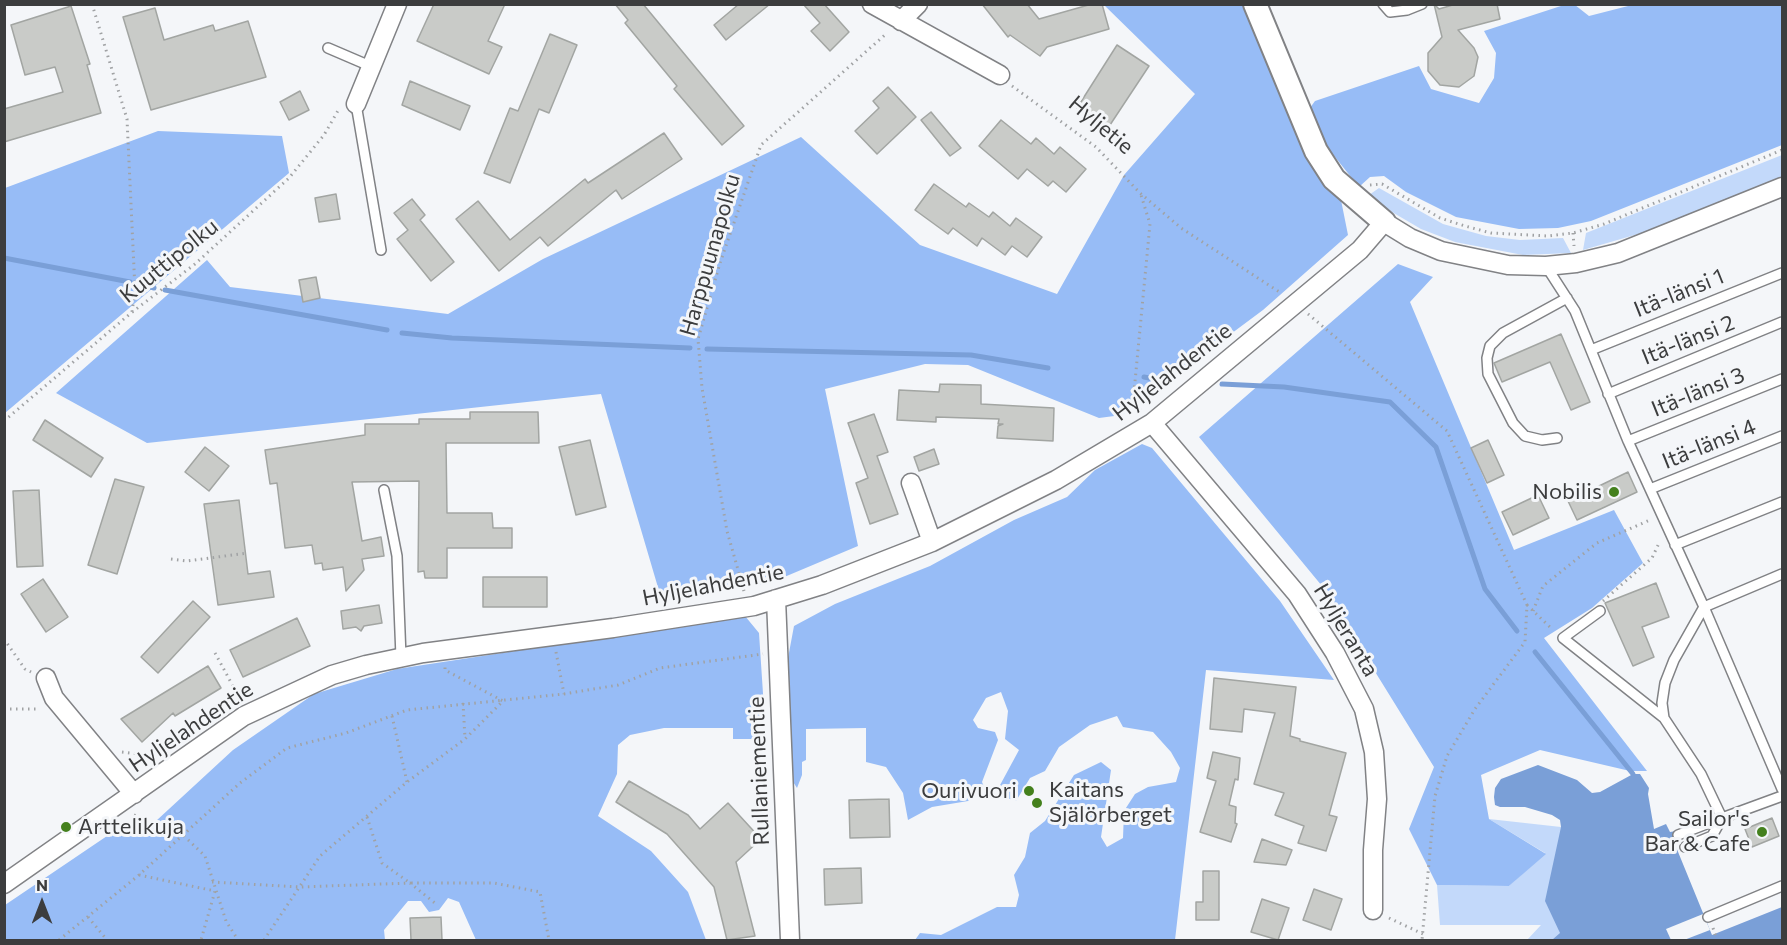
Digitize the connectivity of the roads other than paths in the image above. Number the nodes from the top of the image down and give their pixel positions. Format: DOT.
graph roads {
  1 [pos="397,4"];
  2 [pos="872,4"];
  3 [pos="918,4"];
  4 [pos="1255,4"];
  5 [pos="1383,4"];
  6 [pos="1422,4"];
  7 [pos="901,21"];
  8 [pos="328,48"];
  9 [pos="370,66"];
  10 [pos="1000,75"];
  11 [pos="356,104"];
  12 [pos="1782,187"];
  13 [pos="1384,222"];
  14 [pos="381,250"];
  15 [pos="1546,266"];
  16 [pos="1782,273"];
  17 [pos="1567,298"];
  18 [pos="1782,322"];
  19 [pos="1591,350"];
  20 [pos="1782,379"];
  21 [pos="1608,394"];
  22 [pos="1147,418"];
  23 [pos="1782,436"];
  24 [pos="1557,438"];
  25 [pos="1628,441"];
  26 [pos="911,483"];
  27 [pos="1650,489"];
  28 [pos="384,490"];
  29 [pos="1782,502"];
  30 [pos="932,542"];
  31 [pos="1675,545"];
  32 [pos="1781,578"];
  33 [pos="776,599"];
  34 [pos="1704,607"];
  35 [pos="1600,611"];
  36 [pos="401,657"];
  37 [pos="46,678"];
  38 [pos="1664,718"];
  39 [pos="1782,789"];
  40 [pos="134,794"];
  41 [pos="1782,796"];
  42 [pos="1722,818"];
  43 [pos="1678,835"];
  44 [pos="1685,847"];
  45 [pos="4,884"];
  46 [pos="1782,886"];
  47 [pos="1373,910"];
  48 [pos="1708,917"];
  49 [pos="790,940"];
  1 -- 9 [label="street"];
  2 -- 7 [label="street"];
  3 -- 7 [label="street"];
  4 -- 13 [label="street"];
  5 -- 6 [label="lane"];
  7 -- 10 [label="street"];
  8 -- 9 [label="lane"];
  9 -- 11 [label="street"];
  11 -- 14 [label="lane"];
  12 -- 15 [label="street"];
  13 -- 15 [label="street"];
  13 -- 22 [label="street, Hyljelahdentie"];
  15 -- 17 [label="lane"];
  16 -- 19 [label="lane, Itä-länsi 1"];
  17 -- 19 [label="lane"];
  17 -- 24 [label="lane"];
  18 -- 21 [label="lane, Itä-länsi 2"];
  19 -- 21 [label="lane"];
  20 -- 25 [label="lane, Itä-länsi 3"];
  21 -- 25 [label="lane"];
  22 -- 30 [label="street, Hyljelahdentie"];
  22 -- 47 [label="street, Hyljeranta"];
  23 -- 27 [label="lane, Itä-länsi 4"];
  25 -- 27 [label="lane"];
  26 -- 30 [label="street"];
  27 -- 31 [label="lane"];
  28 -- 36 [label="lane"];
  29 -- 31 [label="lane"];
  30 -- 33 [label="street, Hyljelahdentie"];
  31 -- 34 [label="lane"];
  32 -- 34 [label="lane"];
  33 -- 36 [label="street, Hyljelahdentie"];
  33 -- 49 [label="street, Rullaniementie"];
  34 -- 38 [label="lane"];
  34 -- 39 [label="lane"];
  35 -- 38 [label="lane"];
  36 -- 40 [label="street, Hyljelahdentie"];
  37 -- 40 [label="street"];
  38 -- 42 [label="lane"];
  40 -- 45 [label="street, Hyljelahdentie"];
  41 -- 42 [label="lane"];
  42 -- 43 [label="lane"];
  42 -- 44 [label="lane"];
  46 -- 48 [label="lane"];
}
